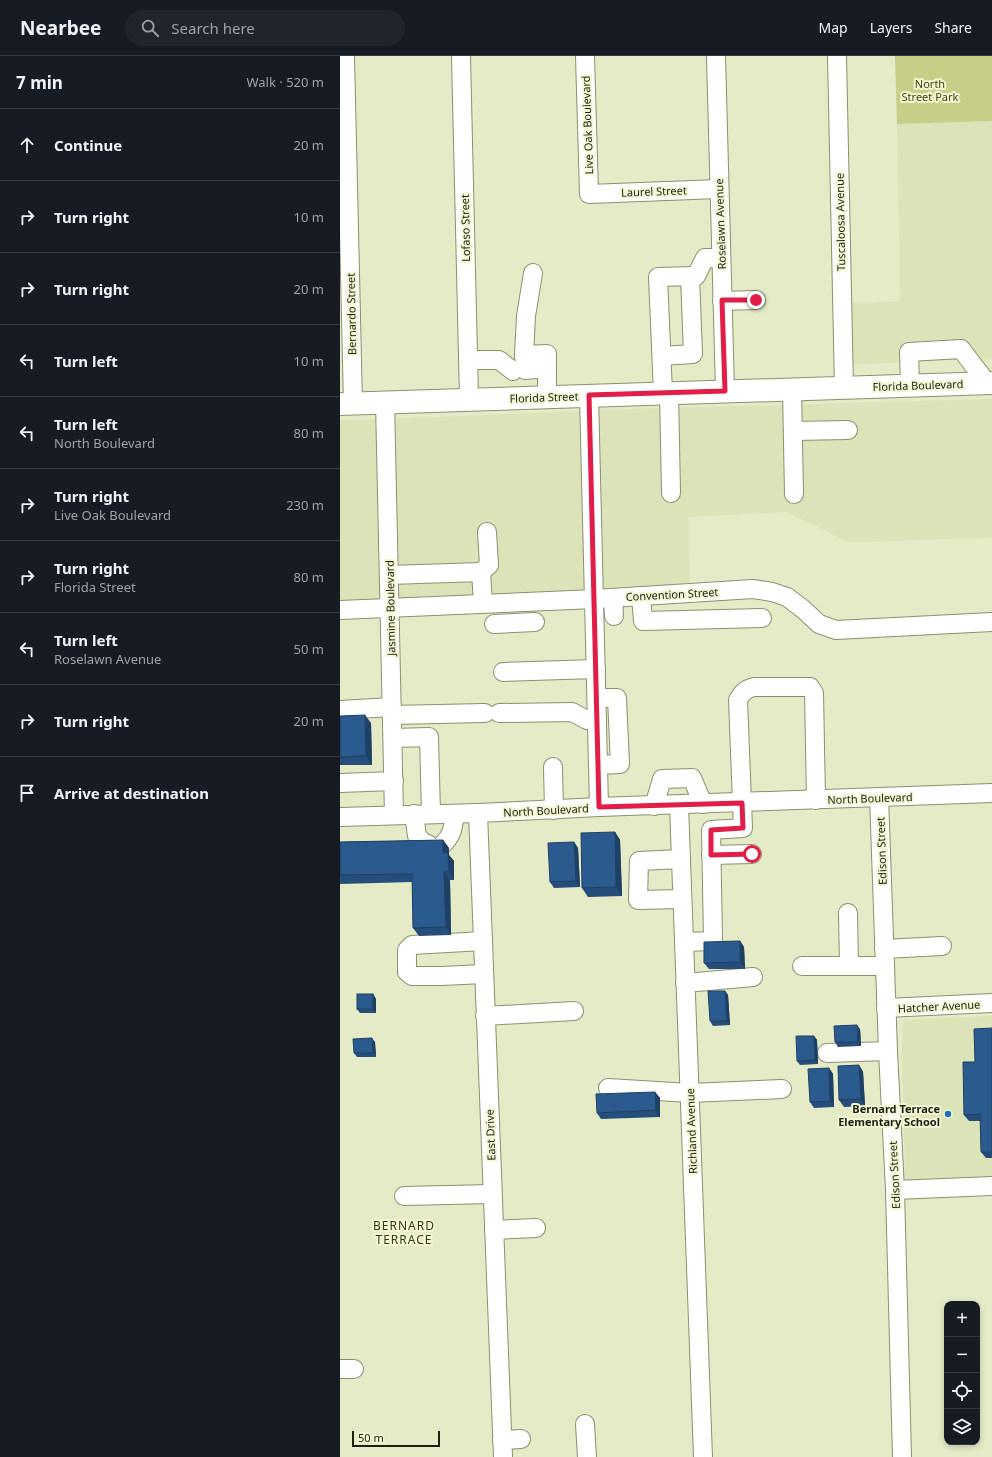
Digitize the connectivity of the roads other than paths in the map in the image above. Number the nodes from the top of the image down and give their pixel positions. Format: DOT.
graph roads {
  1 [pos="345,56"];
  2 [pos="461,56"];
  3 [pos="584,56"];
  4 [pos="716,56"];
  5 [pos="837,56"];
  6 [pos="719,188"];
  7 [pos="589,194"];
  8 [pos="721,258"];
  9 [pos="533,273"];
  10 [pos="690,276"];
  11 [pos="722,300"];
  12 [pos="756,300"];
  13 [pos="662,356"];
  14 [pos="468,360"];
  15 [pos="521,366"];
  16 [pos="990,383"];
  17 [pos="910,385"];
  18 [pos="844,388"];
  19 [pos="792,389"];
  20 [pos="725,391"];
  21 [pos="666,393"];
  22 [pos="589,395"];
  23 [pos="547,397"];
  24 [pos="514,398"];
  25 [pos="469,399"];
  26 [pos="385,402"];
  27 [pos="347,404"];
  28 [pos="848,430"];
  29 [pos="793,431"];
  30 [pos="671,493"];
  31 [pos="794,494"];
  32 [pos="487,532"];
  33 [pos="481,572"];
  34 [pos="389,575"];
  35 [pos="641,596"];
  36 [pos="613,598"];
  37 [pos="595,599"];
  38 [pos="514,602"];
  39 [pos="482,604"];
  40 [pos="390,607"];
  41 [pos="340,610"];
  42 [pos="614,616"];
  43 [pos="762,618"];
  44 [pos="535,622"];
  45 [pos="992,622"];
  46 [pos="515,623"];
  47 [pos="494,624"];
  48 [pos="596,669"];
  49 [pos="503,672"];
  50 [pos="597,698"];
  51 [pos="340,710"];
  52 [pos="392,711"];
  53 [pos="597,719"];
  54 [pos="393,738"];
  55 [pos="598,765"];
  56 [pos="552,767"];
  57 [pos="394,781"];
  58 [pos="340,783"];
  59 [pos="992,793"];
  60 [pos="879,797"];
  61 [pos="816,800"];
  62 [pos="742,803"];
  63 [pos="702,804"];
  64 [pos="679,805"];
  65 [pos="654,806"];
  66 [pos="599,807"];
  67 [pos="554,810"];
  68 [pos="478,813"];
  69 [pos="422,814"];
  70 [pos="454,814"];
  71 [pos="394,815"];
  72 [pos="340,817"];
  73 [pos="752,854"];
  74 [pos="711,855"];
  75 [pos="681,859"];
  76 [pos="682,899"];
  77 [pos="848,913"];
  78 [pos="482,941"];
  79 [pos="684,942"];
  80 [pos="942,946"];
  81 [pos="884,958"];
  82 [pos="802,966"];
  83 [pos="849,966"];
  84 [pos="484,974"];
  85 [pos="753,977"];
  86 [pos="686,983"];
  87 [pos="988,1007"];
  88 [pos="886,1008"];
  89 [pos="574,1011"];
  90 [pos="485,1016"];
  91 [pos="888,1051"];
  92 [pos="827,1053"];
  93 [pos="608,1088"];
  94 [pos="782,1088"];
  95 [pos="690,1093"];
  96 [pos="992,1186"];
  97 [pos="895,1190"];
  98 [pos="492,1194"];
  99 [pos="404,1196"];
  100 [pos="536,1228"];
  101 [pos="494,1230"];
  102 [pos="585,1424"];
  103 [pos="521,1439"];
  104 [pos="502,1449"];
  105 [pos="587,1457"];
  106 [pos="703,1457"];
  107 [pos="902,1457"];
  1 -- 27 [label="street, Bernardo Street"];
  2 -- 14 [label="street, Lofaso Street"];
  3 -- 7 [label="street, Live Oak Boulevard"];
  4 -- 6 [label="street, Roselawn Avenue"];
  5 -- 18 [label="street, Tuscaloosa Avenue"];
  6 -- 7 [label="street, Laurel Street"];
  6 -- 8 [label="street, Roselawn Avenue"];
  8 -- 10 [label="street"];
  8 -- 11 [label="street, Roselawn Avenue"];
  9 -- 15 [label="street"];
  10 -- 13 [label="street"];
  10 -- 13 [label="street"];
  11 -- 12 [label="street"];
  11 -- 20 [label="street, Roselawn Avenue"];
  13 -- 21 [label="street"];
  14 -- 15 [label="street"];
  14 -- 25 [label="street, Lofaso Street"];
  15 -- 23 [label="street"];
  15 -- 24 [label="street"];
  16 -- 17 [label="main road, Florida Boulevard"];
  16 -- 17 [label="street"];
  17 -- 18 [label="main road, Florida Boulevard"];
  18 -- 19 [label="main road, Florida Street"];
  19 -- 20 [label="main road, Florida Street"];
  19 -- 29 [label="street"];
  20 -- 21 [label="main road, Florida Street"];
  21 -- 22 [label="main road, Florida Street"];
  21 -- 30 [label="street"];
  22 -- 23 [label="main road, Florida Street"];
  22 -- 37 [label="street"];
  23 -- 24 [label="main road, Florida Street"];
  24 -- 25 [label="main road, Florida Street"];
  25 -- 26 [label="main road, Florida Street"];
  26 -- 27 [label="main road, Florida Street"];
  26 -- 34 [label="street, Jasmine Boulevard"];
  28 -- 29 [label="street"];
  29 -- 31 [label="street"];
  32 -- 33 [label="street"];
  33 -- 34 [label="street"];
  33 -- 39 [label="street"];
  34 -- 40 [label="street, Jasmine Boulevard"];
  35 -- 36 [label="street, Convention Street"];
  35 -- 43 [label="street"];
  35 -- 45 [label="street, Convention Street"];
  36 -- 37 [label="street, Convention Street"];
  36 -- 42 [label="street"];
  37 -- 38 [label="street, Convention Street"];
  37 -- 48 [label="street"];
  38 -- 39 [label="street, Convention Street"];
  38 -- 46 [label="street"];
  39 -- 40 [label="street, Convention Street"];
  40 -- 41 [label="street, Convention Street"];
  40 -- 52 [label="street, Jasmine Boulevard"];
  44 -- 46 [label="street"];
  46 -- 47 [label="street"];
  48 -- 49 [label="street"];
  48 -- 50 [label="street"];
  50 -- 53 [label="street"];
  50 -- 55 [label="street"];
  51 -- 52 [label="street"];
  52 -- 53 [label="street"];
  52 -- 54 [label="street, Jasmine Boulevard"];
  53 -- 55 [label="street"];
  54 -- 57 [label="street, Jasmine Boulevard"];
  54 -- 69 [label="street"];
  55 -- 66 [label="street"];
  56 -- 67 [label="street"];
  57 -- 58 [label="street"];
  57 -- 71 [label="street, Jasmine Boulevard"];
  59 -- 60 [label="street, North Boulevard"];
  60 -- 61 [label="street, North Boulevard"];
  60 -- 81 [label="street, Edison Street"];
  61 -- 62 [label="street, North Boulevard"];
  61 -- 62 [label="street"];
  62 -- 63 [label="street, North Boulevard"];
  62 -- 74 [label="street"];
  63 -- 64 [label="street, North Boulevard"];
  63 -- 65 [label="street"];
  64 -- 65 [label="street, North Boulevard"];
  64 -- 75 [label="street, Richland Avenue"];
  65 -- 66 [label="street, North Boulevard"];
  66 -- 67 [label="street, North Boulevard"];
  67 -- 68 [label="street, North Boulevard"];
  68 -- 70 [label="street, North Boulevard"];
  68 -- 78 [label="street, East Drive"];
  69 -- 70 [label="street, North Boulevard"];
  69 -- 70 [label="street"];
  69 -- 71 [label="street, North Boulevard"];
  71 -- 72 [label="street, North Boulevard"];
  73 -- 74 [label="street"];
  74 -- 79 [label="street"];
  75 -- 76 [label="street, Richland Avenue"];
  75 -- 76 [label="street"];
  76 -- 79 [label="street, Richland Avenue"];
  77 -- 83 [label="street"];
  78 -- 84 [label="street, East Drive"];
  78 -- 84 [label="street"];
  79 -- 86 [label="street, Richland Avenue"];
  80 -- 81 [label="street"];
  81 -- 83 [label="street"];
  81 -- 88 [label="street, Edison Street"];
  82 -- 83 [label="street"];
  84 -- 90 [label="street, East Drive"];
  85 -- 86 [label="street"];
  86 -- 95 [label="street, Richland Avenue"];
  87 -- 88 [label="street, Hatcher Avenue"];
  88 -- 91 [label="street, Edison Street"];
  89 -- 90 [label="street"];
  90 -- 98 [label="street, East Drive"];
  91 -- 92 [label="street"];
  91 -- 97 [label="street, Edison Street"];
  93 -- 95 [label="street"];
  94 -- 95 [label="street"];
  95 -- 106 [label="street, Richland Avenue"];
  96 -- 97 [label="street"];
  97 -- 107 [label="street, Edison Street"];
  98 -- 99 [label="street"];
  98 -- 101 [label="street, East Drive"];
  100 -- 101 [label="street"];
  101 -- 104 [label="street, East Drive"];
  102 -- 105 [label="street"];
  103 -- 104 [label="street"];
}
